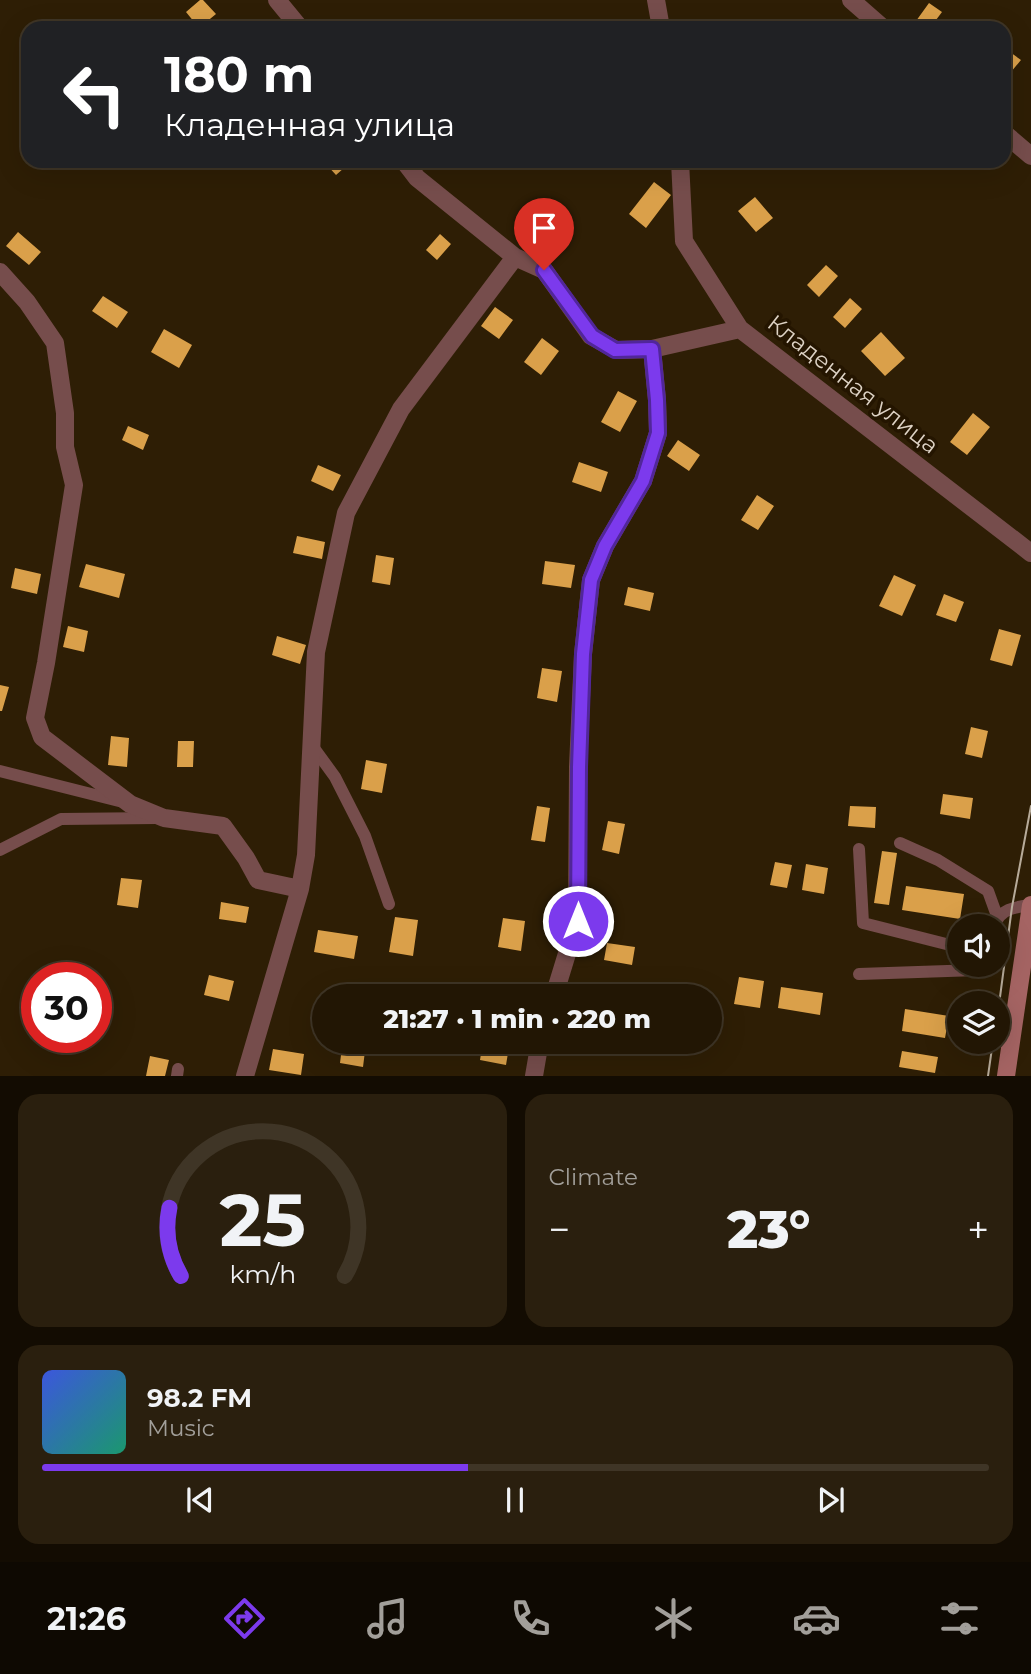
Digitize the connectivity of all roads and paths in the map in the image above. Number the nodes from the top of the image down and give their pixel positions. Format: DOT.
graph roads {
  1 [pos="277,0"];
  2 [pos="656,0"];
  3 [pos="851,0"];
  4 [pos="294,21"];
  5 [pos="660,21"];
  6 [pos="875,21"];
  7 [pos="1011,139"];
  8 [pos="1031,156"];
  9 [pos="409,168"];
  10 [pos="680,168"];
  11 [pos="515,257"];
  12 [pos="0,272"];
  13 [pos="740,329"];
  14 [pos="652,349"];
  15 [pos="1031,552"];
  16 [pos="311,744"];
  17 [pos="0,771"];
  18 [pos="130,804"];
  19 [pos="164,818"];
  20 [pos="900,843"];
  21 [pos="859,849"];
  22 [pos="0,850"];
  23 [pos="300,889"];
  24 [pos="389,904"];
  25 [pos="1031,905"];
  26 [pos="993,914"];
  27 [pos="1004,914"];
  28 [pos="947,944"];
  29 [pos="1026,969"];
  30 [pos="947,971"];
  31 [pos="859,974"];
  32 [pos="558,984"];
  33 [pos="538,1054"];
  34 [pos="246,1076"];
  35 [pos="534,1076"];
  36 [pos="1006,1076"];
  1 -- 4 [label="street"];
  2 -- 5 [label="street"];
  3 -- 6 [label="street"];
  7 -- 8 [label="street"];
  9 -- 11 [label="street, Кладенная улица"];
  10 -- 13 [label="street"];
  11 -- 14 [label="street, Кладенная улица"];
  11 -- 16 [label="street"];
  12 -- 18 [label="street"];
  13 -- 14 [label="street, Кладенная улица"];
  13 -- 15 [label="street, Кладенная улица"];
  14 -- 32 [label="street"];
  16 -- 23 [label="street"];
  16 -- 24 [label="lane"];
  17 -- 18 [label="lane"];
  18 -- 19 [label="street"];
  19 -- 22 [label="lane"];
  19 -- 23 [label="street"];
  20 -- 26 [label="lane"];
  21 -- 28 [label="lane"];
  23 -- 34 [label="street"];
  25 -- 27 [label="lane"];
  25 -- 29 [label="main road"];
  29 -- 36 [label="main road"];
  30 -- 31 [label="lane"];
  33 -- 35 [label="street"];
}
